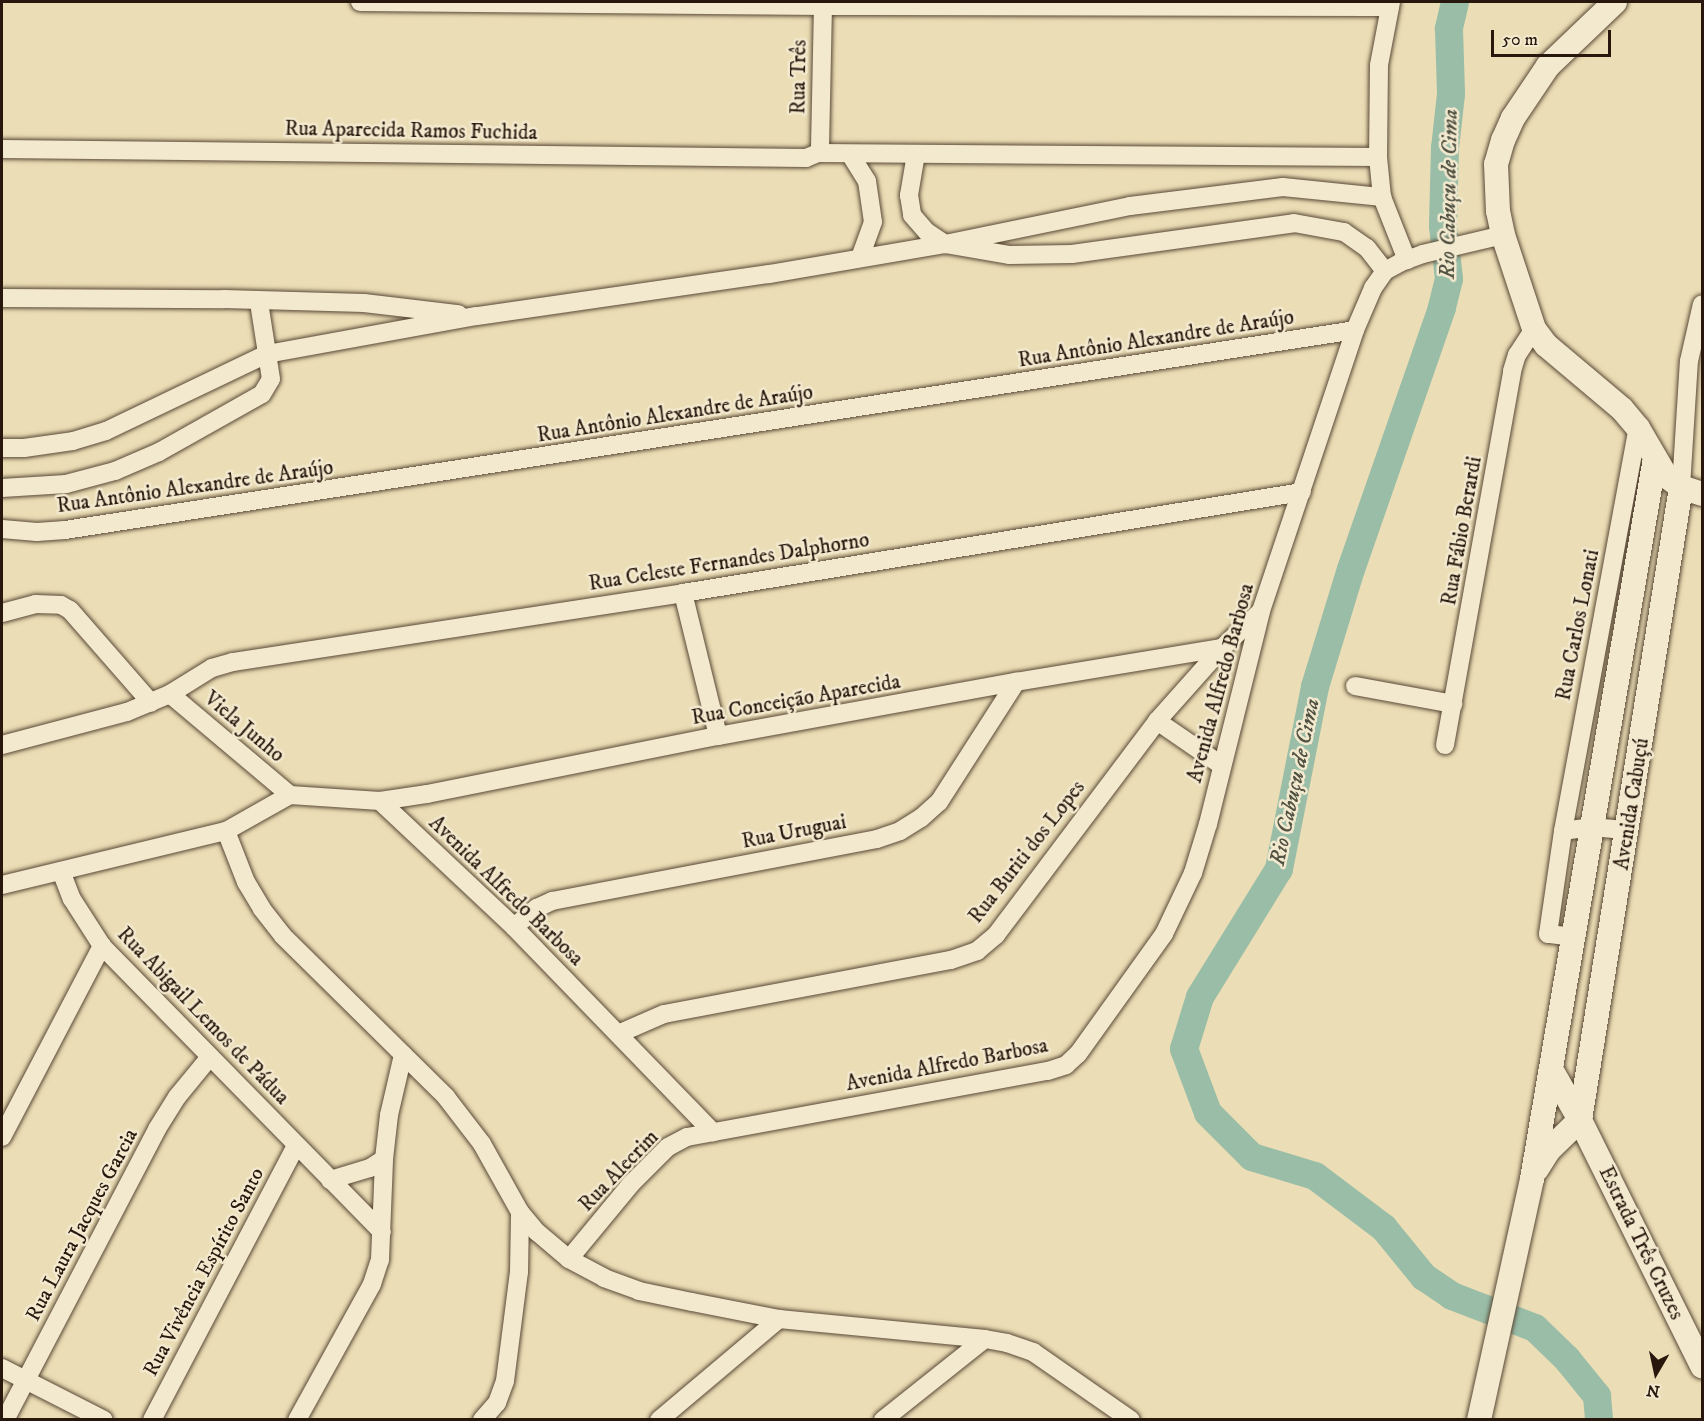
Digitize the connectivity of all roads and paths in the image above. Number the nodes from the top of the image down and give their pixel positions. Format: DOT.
graph roads {
  1 [pos="360,2"];
  2 [pos="1616,2"];
  3 [pos="823,4"];
  4 [pos="1390,4"];
  5 [pos="2,149"];
  6 [pos="818,153"];
  7 [pos="850,154"];
  8 [pos="916,154"];
  9 [pos="1378,157"];
  10 [pos="1383,197"];
  11 [pos="1503,235"];
  12 [pos="945,244"];
  13 [pos="860,256"];
  14 [pos="1415,257"];
  15 [pos="1385,271"];
  16 [pos="2,298"];
  17 [pos="259,302"];
  18 [pos="1702,304"];
  19 [pos="477,316"];
  20 [pos="1534,329"];
  21 [pos="1355,330"];
  22 [pos="267,354"];
  23 [pos="1638,428"];
  24 [pos="2,448"];
  25 [pos="1655,458"];
  26 [pos="2,488"];
  27 [pos="1692,490"];
  28 [pos="1302,492"];
  29 [pos="2,529"];
  30 [pos="683,593"];
  31 [pos="1261,611"];
  32 [pos="2,613"];
  33 [pos="1222,648"];
  34 [pos="1016,682"];
  35 [pos="1355,687"];
  36 [pos="170,694"];
  37 [pos="152,703"];
  38 [pos="1453,704"];
  39 [pos="1157,721"];
  40 [pos="718,736"];
  41 [pos="1446,745"];
  42 [pos="2,746"];
  43 [pos="1221,765"];
  44 [pos="290,795"];
  45 [pos="380,801"];
  46 [pos="1591,827"];
  47 [pos="1628,830"];
  48 [pos="226,831"];
  49 [pos="1563,831"];
  50 [pos="61,871"];
  51 [pos="2,885"];
  52 [pos="514,927"];
  53 [pos="1574,937"];
  54 [pos="102,946"];
  55 [pos="618,1034"];
  56 [pos="1557,1037"];
  57 [pos="1594,1042"];
  58 [pos="404,1054"];
  59 [pos="209,1058"];
  60 [pos="1551,1069"];
  61 [pos="1576,1095"];
  62 [pos="1580,1120"];
  63 [pos="713,1132"];
  64 [pos="2,1137"];
  65 [pos="296,1146"];
  66 [pos="384,1159"];
  67 [pos="1532,1179"];
  68 [pos="330,1180"];
  69 [pos="520,1212"];
  70 [pos="382,1232"];
  71 [pos="569,1259"];
  72 [pos="779,1318"];
  73 [pos="985,1339"];
  74 [pos="1702,1366"];
  75 [pos="2,1368"];
  76 [pos="25,1382"];
  77 [pos="889,1418"];
  78 [pos="5,1419"];
  79 [pos="104,1419"];
  80 [pos="152,1419"];
  81 [pos="297,1419"];
  82 [pos="482,1419"];
  83 [pos="659,1419"];
  84 [pos="1131,1419"];
  85 [pos="1479,1419"];
  1 -- 3 [label="street"];
  2 -- 11 [label="main road"];
  3 -- 4 [label="street"];
  3 -- 6 [label="street, Rua Três"];
  4 -- 9 [label="street"];
  5 -- 6 [label="street, Rua Aparecida Ramos Fuchida"];
  6 -- 7 [label="street, Rua Aparecida Ramos Fuchida"];
  7 -- 8 [label="street, Rua Aparecida Ramos Fuchida"];
  7 -- 13 [label="street"];
  8 -- 9 [label="street, Rua Aparecida Ramos Fuchida"];
  8 -- 12 [label="street"];
  9 -- 10 [label="street"];
  10 -- 12 [label="street"];
  10 -- 14 [label="street"];
  11 -- 14 [label="street"];
  11 -- 20 [label="main road"];
  12 -- 13 [label="street"];
  12 -- 15 [label="street"];
  13 -- 19 [label="street"];
  14 -- 15 [label="street"];
  15 -- 21 [label="street, Avenida Alfredo Barbosa"];
  16 -- 17 [label="street"];
  17 -- 19 [label="street"];
  17 -- 22 [label="street"];
  18 -- 27 [label="street"];
  19 -- 22 [label="street"];
  20 -- 23 [label="main road"];
  20 -- 38 [label="street, Rua Fábio Berardi"];
  21 -- 28 [label="street, Avenida Alfredo Barbosa"];
  21 -- 29 [label="street, Rua Antônio Alexandre de Araújo"];
  22 -- 24 [label="street"];
  22 -- 26 [label="street"];
  23 -- 25 [label="main road"];
  23 -- 49 [label="street, Rua Carlos Lonati"];
  25 -- 27 [label="main road"];
  25 -- 46 [label="main road, Avenida Cabuçú"];
  27 -- 47 [label="main road, Avenida Cabuçú"];
  28 -- 30 [label="street, Rua Celeste Fernandes Dalphorno"];
  28 -- 31 [label="street, Avenida Alfredo Barbosa"];
  30 -- 36 [label="street, Rua Celeste Fernandes Dalphorno"];
  30 -- 40 [label="street"];
  31 -- 33 [label="street, Rua Buriti dos Lopes"];
  31 -- 43 [label="street, Avenida Alfredo Barbosa"];
  32 -- 37 [label="street"];
  33 -- 34 [label="street, Rua Conceição Aparecida"];
  33 -- 39 [label="street, Rua Buriti dos Lopes"];
  34 -- 40 [label="street, Rua Conceição Aparecida"];
  34 -- 52 [label="street, Rua Uruguai"];
  35 -- 38 [label="street"];
  36 -- 37 [label="street, Rua Celeste Fernandes Dalphorno"];
  36 -- 44 [label="street, Viela Junho"];
  37 -- 42 [label="street, Rua Celeste Fernandes Dalphorno"];
  38 -- 41 [label="street, Rua Fábio Berardi"];
  39 -- 43 [label="street"];
  39 -- 55 [label="street, Rua Buriti dos Lopes"];
  40 -- 45 [label="street, Rua Conceição Aparecida"];
  43 -- 63 [label="street, Avenida Alfredo Barbosa"];
  44 -- 45 [label="street"];
  44 -- 48 [label="street"];
  45 -- 52 [label="street, Avenida Alfredo Barbosa"];
  46 -- 47 [label="street"];
  46 -- 49 [label="street"];
  46 -- 53 [label="main road, Avenida Cabuçú"];
  47 -- 57 [label="main road, Avenida Cabuçú"];
  48 -- 50 [label="street"];
  48 -- 58 [label="street"];
  49 -- 53 [label="street, Rua Carlos Lonati"];
  50 -- 51 [label="street"];
  50 -- 54 [label="street, Rua Abigail Lemos de Pádua"];
  52 -- 55 [label="street, Avenida Alfredo Barbosa"];
  53 -- 56 [label="main road, Avenida Cabuçú"];
  54 -- 59 [label="street, Rua Abigail Lemos de Pádua"];
  54 -- 64 [label="street"];
  55 -- 63 [label="street, Avenida Alfredo Barbosa"];
  56 -- 57 [label="main road"];
  56 -- 60 [label="main road, Avenida Cabuçú"];
  57 -- 61 [label="main road, Avenida Cabuçú"];
  58 -- 66 [label="street"];
  58 -- 69 [label="street"];
  59 -- 65 [label="street, Rua Abigail Lemos de Pádua"];
  59 -- 76 [label="street, Rua Laura Jacques Garcia"];
  60 -- 61 [label="main road, Estrada Três Cruzes"];
  60 -- 67 [label="main road, Avenida Cabuçú"];
  61 -- 62 [label="main road, Estrada Três Cruzes"];
  62 -- 67 [label="main road"];
  62 -- 74 [label="main road, Estrada Três Cruzes"];
  63 -- 71 [label="street, Rua Alecrim"];
  65 -- 68 [label="street, Rua Abigail Lemos de Pádua"];
  65 -- 80 [label="street, Rua Vivência Espírito Santo"];
  66 -- 68 [label="street"];
  66 -- 70 [label="street"];
  67 -- 85 [label="main road"];
  68 -- 70 [label="street, Rua Abigail Lemos de Pádua"];
  69 -- 71 [label="street"];
  69 -- 82 [label="street"];
  70 -- 81 [label="street"];
  71 -- 72 [label="street"];
  72 -- 73 [label="street"];
  72 -- 83 [label="street"];
  73 -- 77 [label="street"];
  73 -- 84 [label="street"];
  75 -- 76 [label="street"];
  76 -- 78 [label="street, Rua Laura Jacques Garcia"];
  76 -- 79 [label="street"];
}
